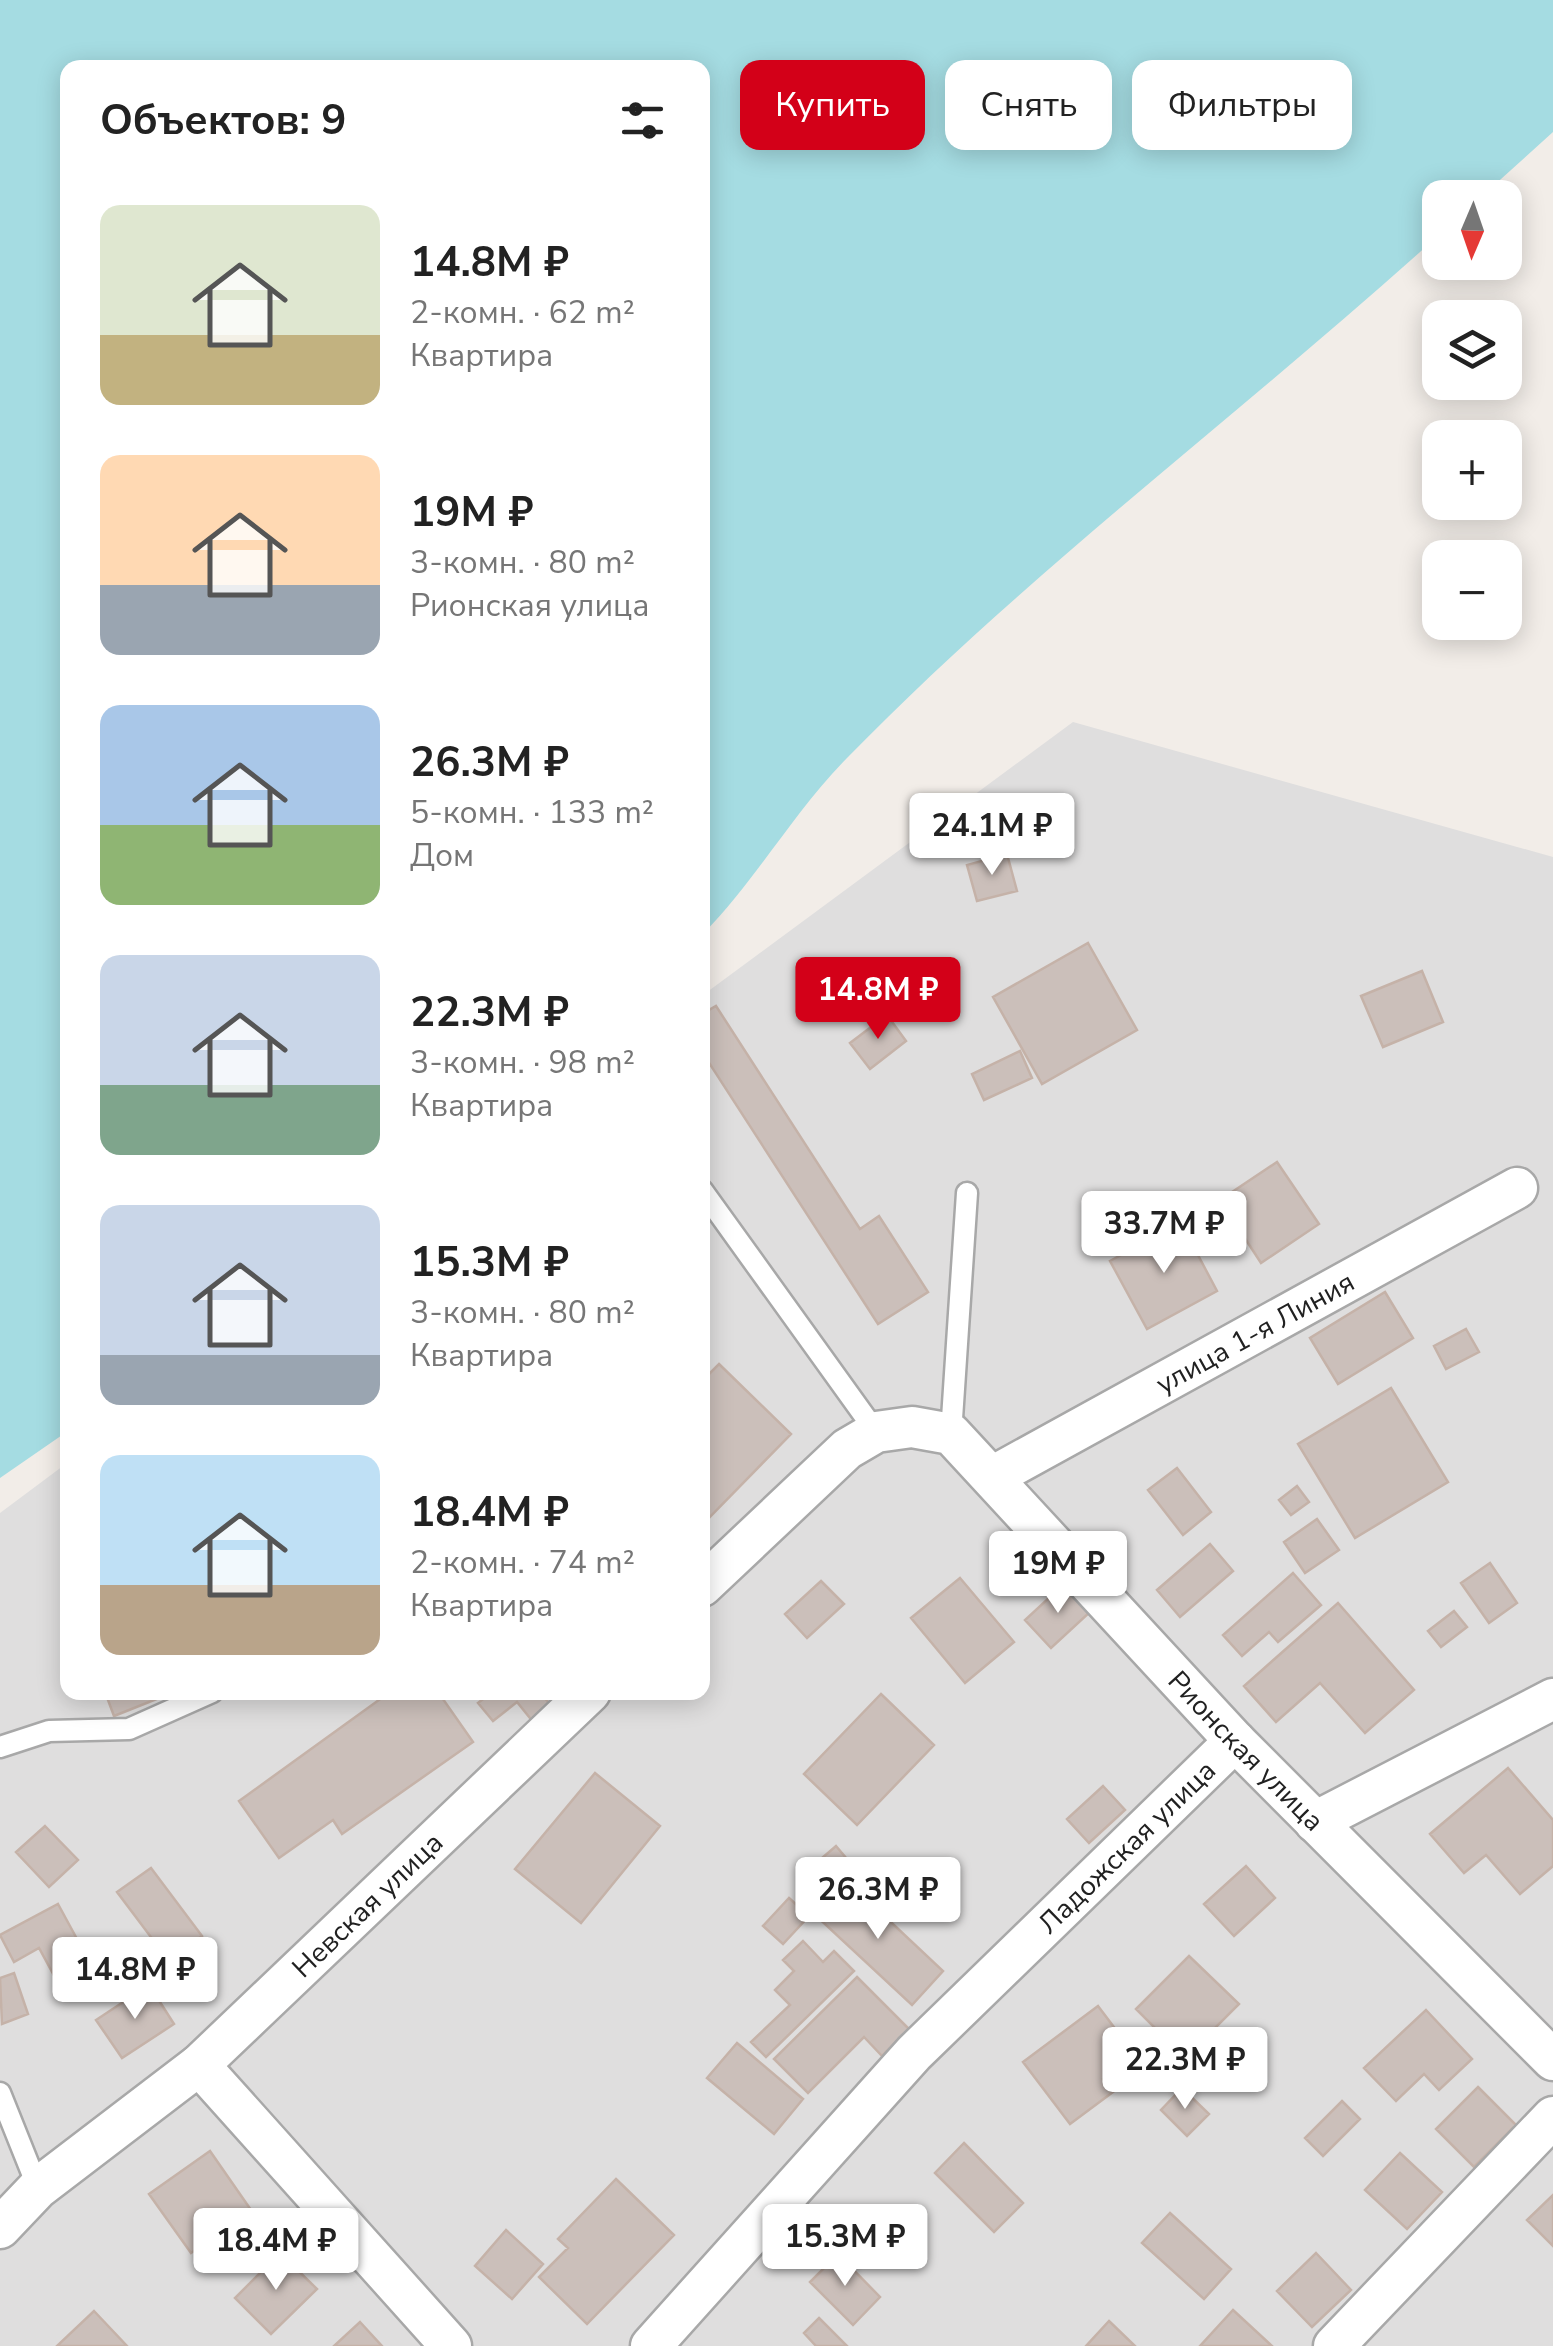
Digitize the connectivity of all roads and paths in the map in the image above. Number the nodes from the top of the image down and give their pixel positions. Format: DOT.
graph roads {
  1 [pos="1516,1188"];
  2 [pos="966,1193"];
  3 [pos="710,1201"];
  4 [pos="876,1432"];
  5 [pos="951,1434"];
  6 [pos="992,1477"];
  7 [pos="710,1578"];
  8 [pos="1553,1698"];
  9 [pos="194,1700"];
  10 [pos="582,1700"];
  11 [pos="1235,1741"];
  12 [pos="0,1747"];
  13 [pos="1315,1822"];
  14 [pos="1553,2060"];
  15 [pos="199,2065"];
  16 [pos="0,2093"];
  17 [pos="1553,2117"];
  18 [pos="38,2188"];
  19 [pos="0,2228"];
  20 [pos="451,2346"];
  21 [pos="650,2346"];
  22 [pos="1334,2346"];
  1 -- 6 [label="street, улица 1-я Линия"];
  2 -- 5 [label="lane"];
  3 -- 4 [label="lane"];
  4 -- 5 [label="street"];
  4 -- 7 [label="street"];
  5 -- 6 [label="street, Рионская улица"];
  6 -- 11 [label="street, Рионская улица"];
  8 -- 13 [label="street"];
  9 -- 12 [label="lane"];
  10 -- 15 [label="street, Невская улица"];
  11 -- 13 [label="street, Рионская улица"];
  11 -- 21 [label="street, Ладожская улица"];
  13 -- 14 [label="street, Рионская улица"];
  15 -- 18 [label="street, Невская улица"];
  15 -- 20 [label="street"];
  16 -- 18 [label="lane"];
  17 -- 22 [label="street"];
  18 -- 19 [label="street, Невская улица"];
}
